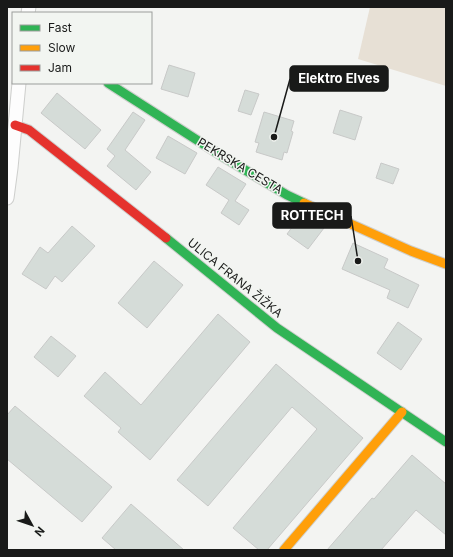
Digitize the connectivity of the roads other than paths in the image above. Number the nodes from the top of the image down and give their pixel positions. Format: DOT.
graph roads {
  1 [pos="20,84"];
  2 [pos="110,84"];
  3 [pos="15,125"];
  4 [pos="7,198"];
  5 [pos="446,264"];
  6 [pos="402,412"];
  7 [pos="446,442"];
  8 [pos="284,550"];
  1 -- 3 [label="street"];
  2 -- 5 [label="street, PEKRSKA CESTA"];
  3 -- 4 [label="street"];
  3 -- 6 [label="street, ULICA FRANA ŽIŽKA"];
  6 -- 7 [label="street, ULICA FRANA ŽIŽKA"];
  6 -- 8 [label="street"];
}
